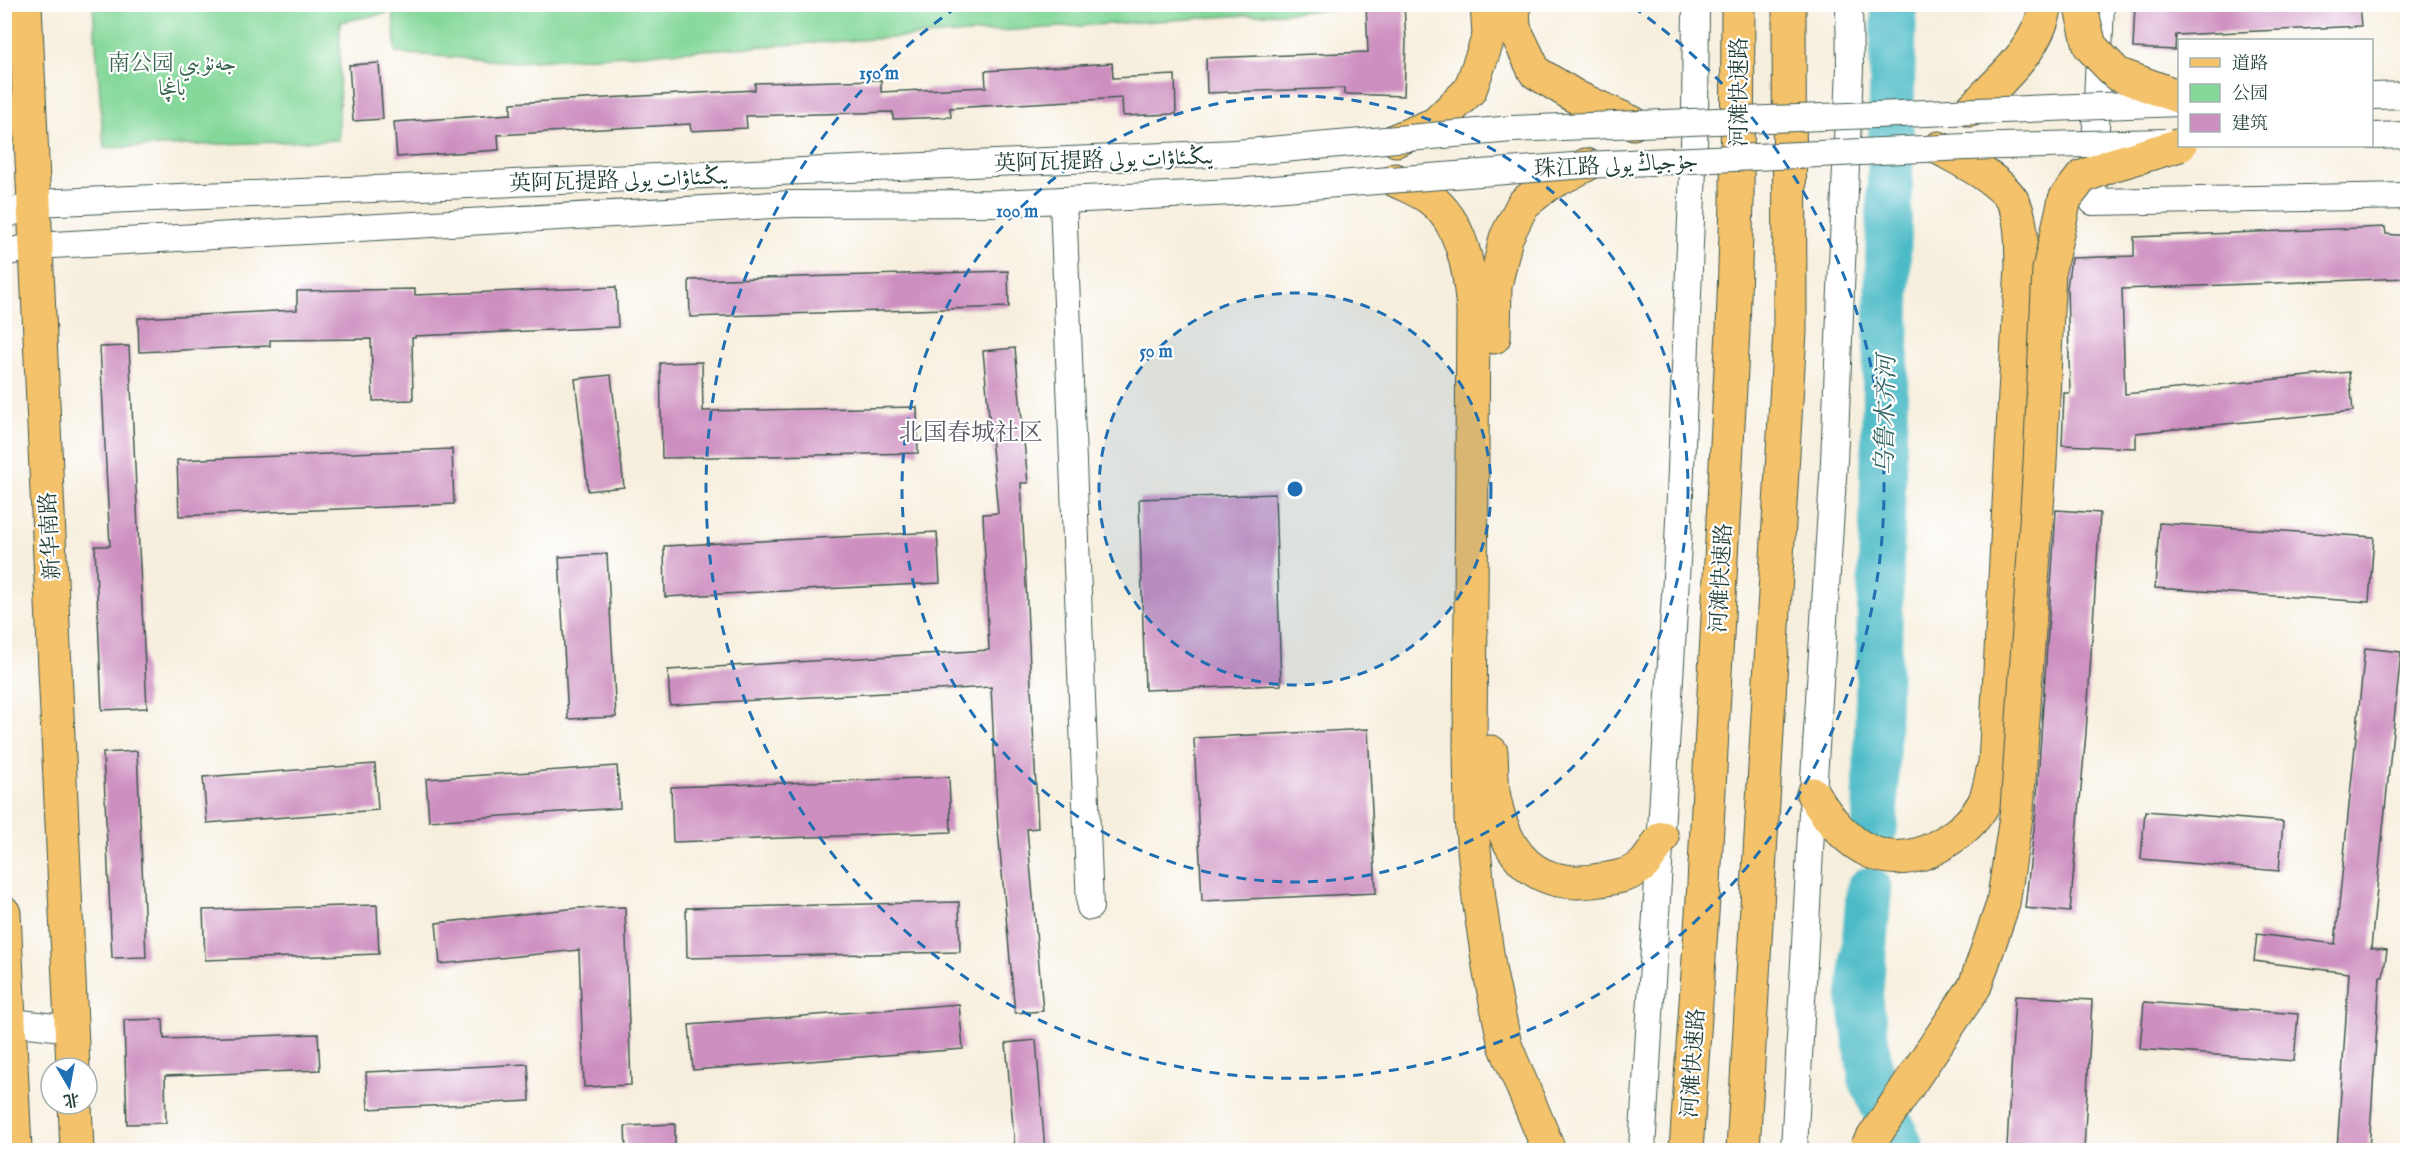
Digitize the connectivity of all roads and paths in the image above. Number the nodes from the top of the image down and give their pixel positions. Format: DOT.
graph roads {
  1 [pos="25,4"];
  2 [pos="1487,4"];
  3 [pos="1513,4"];
  4 [pos="1696,4"];
  5 [pos="1738,4"];
  6 [pos="1789,4"];
  7 [pos="1849,4"];
  8 [pos="2046,4"];
  9 [pos="2080,4"];
  10 [pos="2101,4"];
  11 [pos="2408,95"];
  12 [pos="2178,96"];
  13 [pos="2373,96"];
  14 [pos="2178,103"];
  15 [pos="1971,110"];
  16 [pos="1633,123"];
  17 [pos="2408,135"];
  18 [pos="2373,136"];
  19 [pos="1396,140"];
  20 [pos="2178,143"];
  21 [pos="2178,144"];
  22 [pos="1939,148"];
  23 [pos="1236,153"];
  24 [pos="1586,165"];
  25 [pos="1395,180"];
  26 [pos="1234,192"];
  27 [pos="2408,196"];
  28 [pos="1064,200"];
  29 [pos="34,203"];
  30 [pos="4,216"];
  31 [pos="20,249"];
  32 [pos="1480,745"];
  33 [pos="1813,794"];
  34 [pos="1662,838"];
  35 [pos="1090,908"];
  36 [pos="4,913"];
  37 [pos="7,1021"];
  38 [pos="71,1029"];
  39 [pos="72,1056"];
  40 [pos="76,1116"];
  41 [pos="15,1150"];
  42 [pos="77,1150"];
  43 [pos="1549,1150"];
  44 [pos="1642,1150"];
  45 [pos="1686,1150"];
  46 [pos="1743,1150"];
  47 [pos="1794,1150"];
  48 [pos="1865,1150"];
  1 -- 29 [label="main road, 新华南路"];
  2 -- 19 [label="main road, bridge"];
  3 -- 16 [label="main road"];
  4 -- 34 [label="street"];
  5 -- 45 [label="main road, 河滩快速路"];
  6 -- 46 [label="main road"];
  7 -- 33 [label="street"];
  8 -- 15 [label="main road"];
  9 -- 12 [label="main road, bridge"];
  10 -- 27 [label="street"];
  11 -- 13 [label="street"];
  14 -- 15 [label="street, 珠江路 جۇجياڭ يولى, bridge"];
  15 -- 16 [label="street, 珠江路 جۇجياڭ يولى, bridge"];
  16 -- 19 [label="street, 珠江路 جۇجياڭ يولى, bridge"];
  17 -- 18 [label="street"];
  19 -- 23 [label="street, 珠江路 جۇجياڭ يولى, bridge"];
  20 -- 22 [label="street, 珠江路 جۇجياڭ يولى, bridge"];
  21 -- 48 [label="main road, bridge"];
  22 -- 24 [label="street, 珠江路 جۇجياڭ يولى, bridge"];
  22 -- 33 [label="main road"];
  23 -- 29 [label="street, 英阿瓦提路 يىڭىئاۋات يولى"];
  24 -- 25 [label="street, 珠江路 جۇجياڭ يولى, bridge"];
  24 -- 32 [label="main road"];
  25 -- 26 [label="street, 珠江路 جۇجياڭ يولى, bridge"];
  25 -- 32 [label="main road"];
  26 -- 28 [label="street, 英阿瓦提路 يىڭىئاۋات يولى"];
  28 -- 31 [label="street, 英阿瓦提路 يىڭىئاۋات يولى"];
  28 -- 35 [label="street"];
  29 -- 30 [label="street, 英阿瓦提路 يىڭىئاۋات يولى"];
  29 -- 31 [label="main road, 新华南路"];
  31 -- 38 [label="main road, 新华南路"];
  32 -- 34 [label="main road"];
  32 -- 43 [label="main road"];
  33 -- 47 [label="street"];
  34 -- 44 [label="street"];
  36 -- 37 [label="main road"];
  37 -- 38 [label="street"];
  37 -- 41 [label="main road"];
  38 -- 39 [label="main road, 新华南路"];
  40 -- 42 [label="main road"];
}
